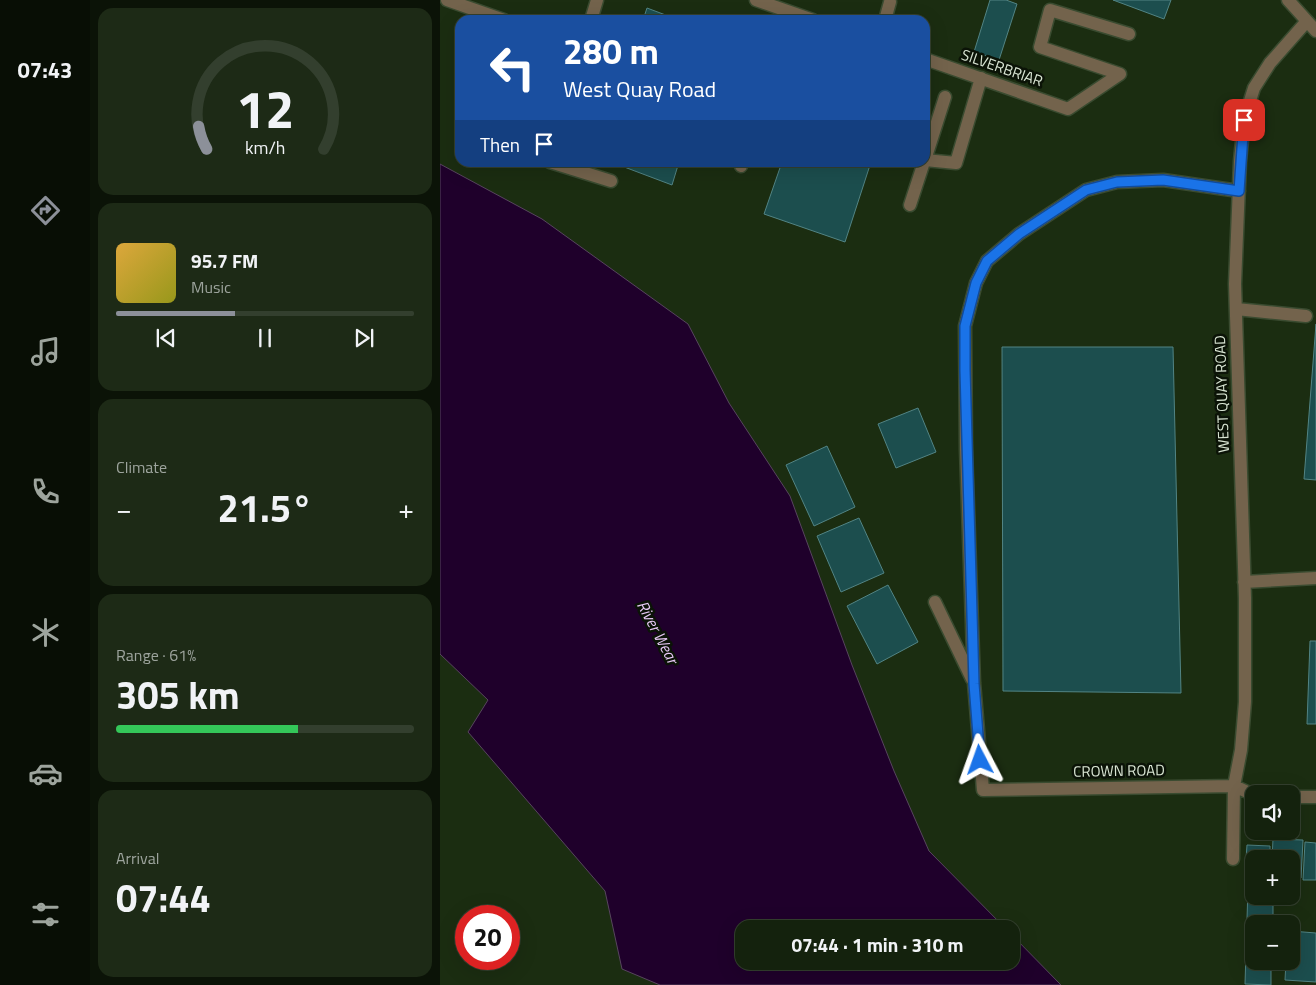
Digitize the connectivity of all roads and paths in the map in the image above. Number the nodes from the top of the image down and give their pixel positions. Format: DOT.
graph roads {
  1 [pos="447,0"];
  2 [pos="597,0"];
  3 [pos="756,0"];
  4 [pos="1288,0"];
  5 [pos="890,2"];
  6 [pos="490,15"];
  7 [pos="592,15"];
  8 [pos="790,15"];
  9 [pos="886,15"];
  10 [pos="1307,21"];
  11 [pos="1316,31"];
  12 [pos="1129,34"];
  13 [pos="930,61"];
  14 [pos="981,78"];
  15 [pos="945,97"];
  16 [pos="930,145"];
  17 [pos="930,161"];
  18 [pos="562,167"];
  19 [pos="923,167"];
  20 [pos="611,181"];
  21 [pos="1239,191"];
  22 [pos="910,205"];
  23 [pos="1236,309"];
  24 [pos="1306,316"];
  25 [pos="1316,578"];
  26 [pos="1244,582"];
  27 [pos="935,602"];
  28 [pos="974,684"];
  29 [pos="1234,786"];
  30 [pos="1245,791"];
  31 [pos="1300,797"];
  32 [pos="1316,797"];
  33 [pos="1233,859"];
  1 -- 6 [label="street"];
  2 -- 7 [label="street"];
  3 -- 8 [label="street"];
  4 -- 10 [label="street"];
  5 -- 9 [label="street"];
  10 -- 11 [label="street"];
  10 -- 21 [label="street, WEST QUAY ROAD"];
  12 -- 14 [label="street, SILVERBRIAR"];
  13 -- 14 [label="street, SILVERBRIAR"];
  14 -- 17 [label="street"];
  15 -- 16 [label="street"];
  18 -- 20 [label="street"];
  19 -- 22 [label="street"];
  21 -- 23 [label="street, WEST QUAY ROAD"];
  21 -- 28 [label="street"];
  23 -- 24 [label="street"];
  23 -- 26 [label="street, WEST QUAY ROAD"];
  25 -- 26 [label="street"];
  26 -- 29 [label="street, WEST QUAY ROAD"];
  27 -- 28 [label="street"];
  28 -- 29 [label="street, CROWN ROAD"];
  29 -- 30 [label="street, CROWN ROAD"];
  29 -- 33 [label="street, WEST QUAY ROAD"];
  31 -- 32 [label="street"];
}
